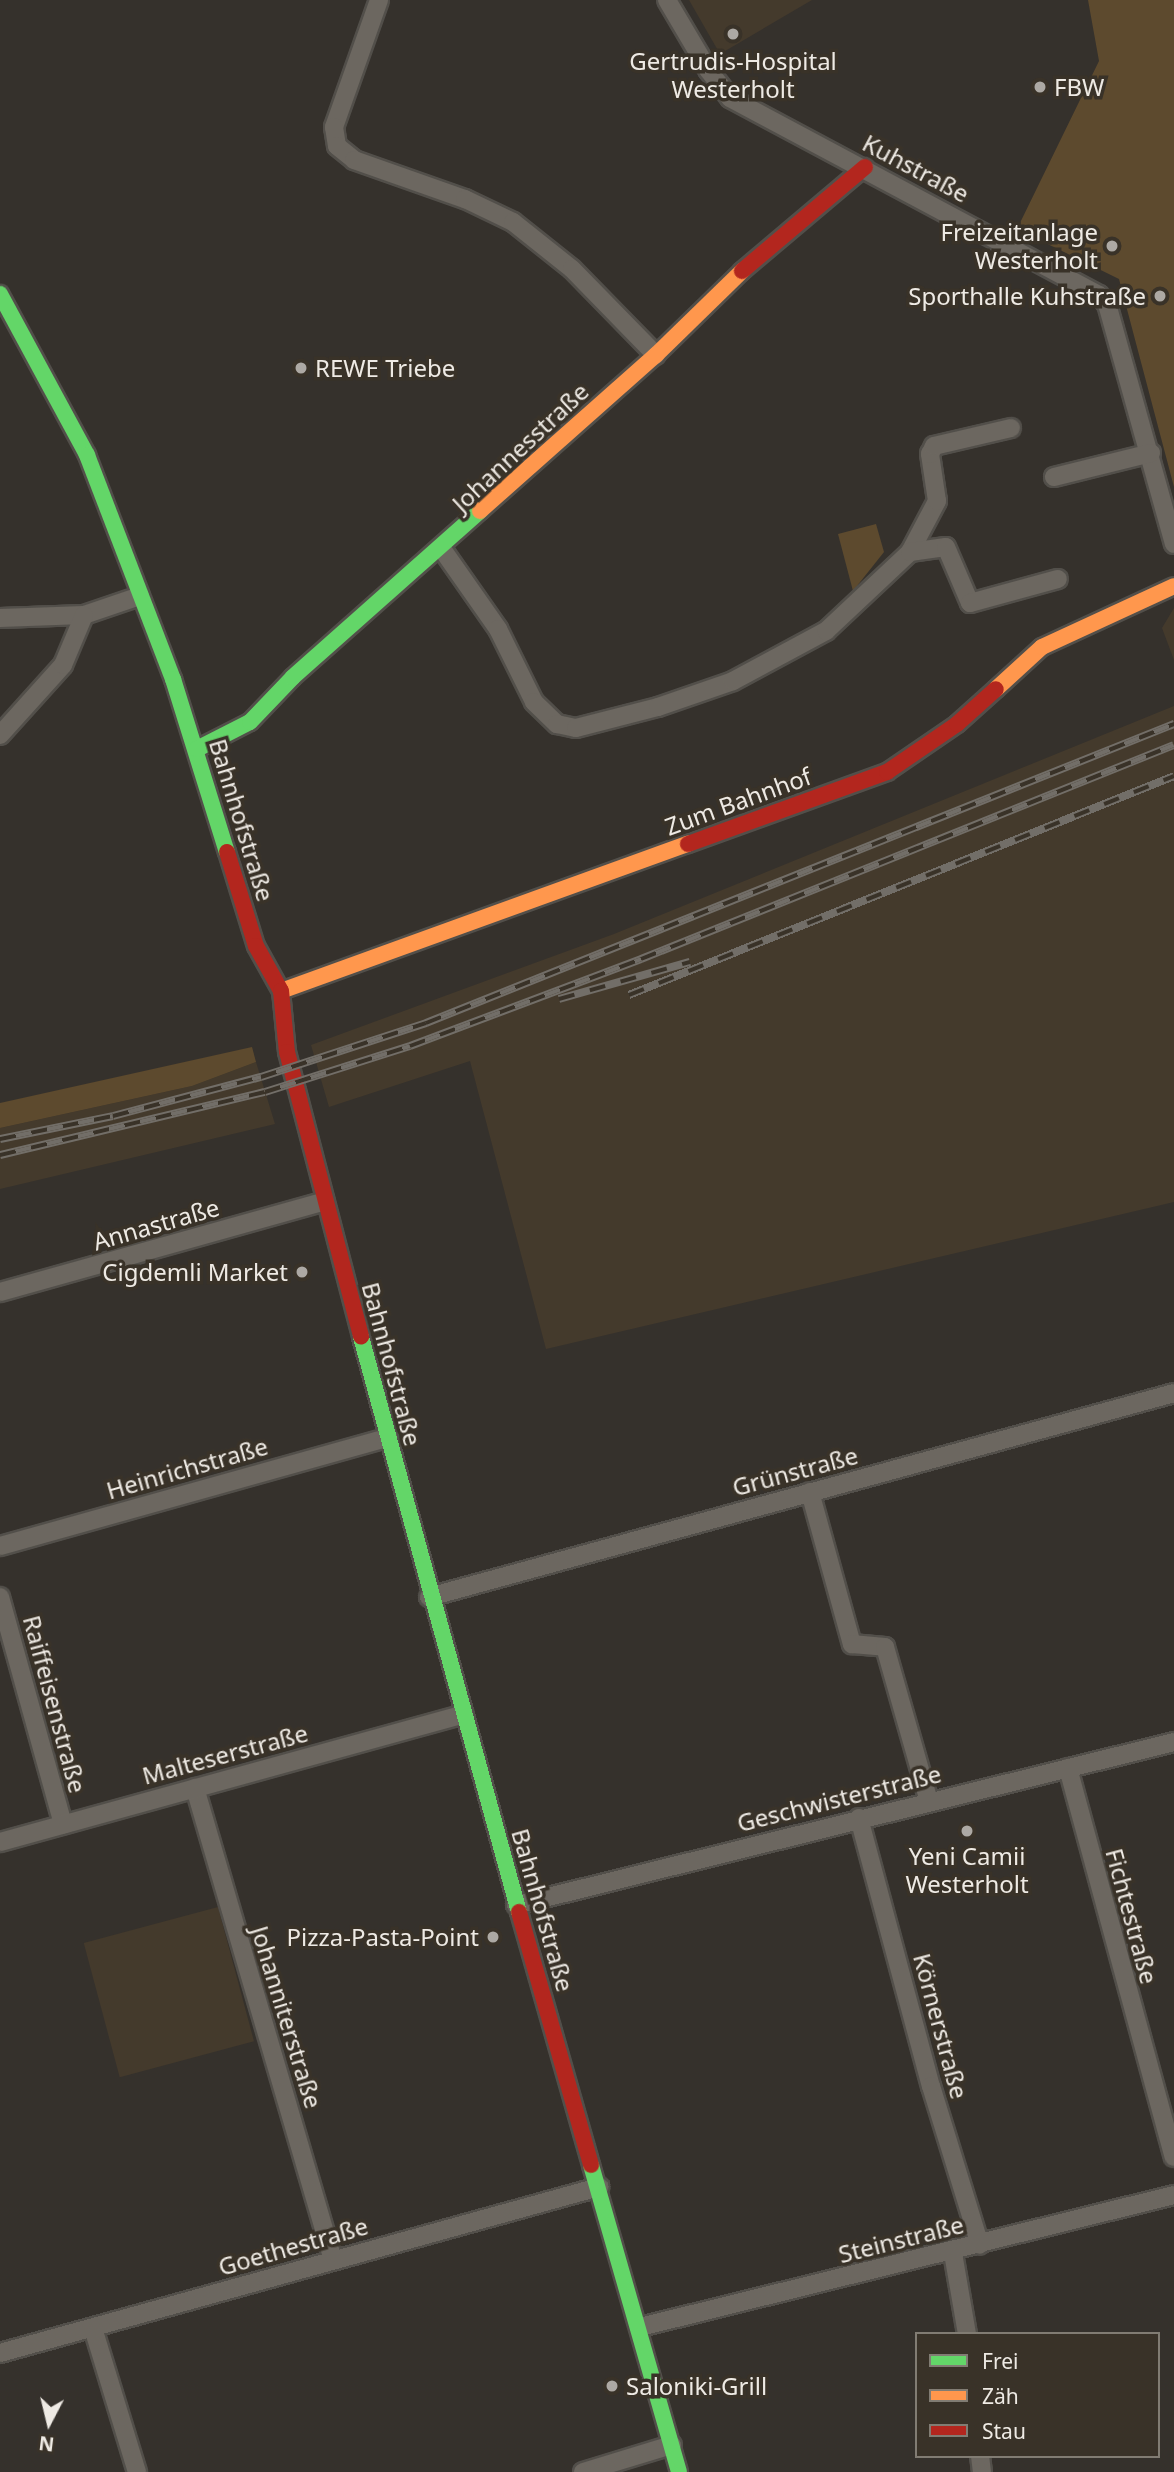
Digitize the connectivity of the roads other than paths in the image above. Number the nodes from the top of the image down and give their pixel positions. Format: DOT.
graph roads {
  1 [pos="379,0"];
  2 [pos="667,0"];
  3 [pos="866,167"];
  4 [pos="0,294"];
  5 [pos="656,355"];
  6 [pos="1011,428"];
  7 [pos="1151,453"];
  8 [pos="1054,477"];
  9 [pos="1174,544"];
  10 [pos="442,549"];
  11 [pos="910,552"];
  12 [pos="1058,579"];
  13 [pos="1174,586"];
  14 [pos="140,596"];
  15 [pos="84,615"];
  16 [pos="0,618"];
  17 [pos="0,735"];
  18 [pos="197,748"];
  19 [pos="281,991"];
  20 [pos="324,1201"];
  21 [pos="0,1292"];
  22 [pos="1174,1393"];
  23 [pos="388,1438"];
  24 [pos="810,1492"];
  25 [pos="0,1546"];
  26 [pos="0,1597"];
  27 [pos="429,1597"];
  28 [pos="464,1714"];
  29 [pos="1174,1742"];
  30 [pos="1068,1768"];
  31 [pos="195,1788"];
  32 [pos="929,1801"];
  33 [pos="859,1818"];
  34 [pos="63,1824"];
  35 [pos="0,1842"];
  36 [pos="516,1905"];
  37 [pos="1174,2157"];
  38 [pos="599,2187"];
  39 [pos="1174,2195"];
  40 [pos="980,2245"];
  41 [pos="953,2253"];
  42 [pos="333,2259"];
  43 [pos="640,2327"];
  44 [pos="93,2328"];
  45 [pos="967,2332"];
  46 [pos="0,2353"];
  47 [pos="672,2445"];
  48 [pos="137,2472"];
  49 [pos="583,2472"];
  50 [pos="679,2472"];
  1 -- 5 [label="street"];
  2 -- 3 [label="street, Kuhstraße"];
  3 -- 5 [label="street, Johannesstraße"];
  3 -- 7 [label="street, Kuhstraße"];
  4 -- 14 [label="street, Bahnhofstraße"];
  5 -- 10 [label="street, Johannesstraße"];
  6 -- 11 [label="street"];
  7 -- 8 [label="street"];
  7 -- 9 [label="street, Kuhstraße"];
  10 -- 11 [label="street"];
  10 -- 18 [label="street, Johannesstraße"];
  11 -- 12 [label="street"];
  13 -- 19 [label="street, Zum Bahnhof"];
  14 -- 15 [label="street"];
  14 -- 18 [label="street, Bahnhofstraße"];
  15 -- 16 [label="street"];
  15 -- 17 [label="street"];
  18 -- 19 [label="street, Bahnhofstraße"];
  19 -- 20 [label="street, Bahnhofstraße"];
  20 -- 21 [label="street, Annastraße"];
  20 -- 23 [label="street, Bahnhofstraße"];
  22 -- 24 [label="street, Grünstraße"];
  23 -- 25 [label="street, Heinrichstraße"];
  23 -- 27 [label="street, Bahnhofstraße"];
  24 -- 27 [label="street, Grünstraße"];
  24 -- 32 [label="street"];
  26 -- 34 [label="street, Raiffeisenstraße"];
  27 -- 28 [label="street, Bahnhofstraße"];
  28 -- 31 [label="street, Malteserstraße"];
  28 -- 36 [label="street, Bahnhofstraße"];
  29 -- 30 [label="street, Geschwisterstraße"];
  30 -- 32 [label="street, Geschwisterstraße"];
  30 -- 37 [label="street, Fichtestraße"];
  31 -- 34 [label="street, Malteserstraße"];
  31 -- 42 [label="street, Johanniterstraße"];
  32 -- 33 [label="street, Geschwisterstraße"];
  33 -- 36 [label="street, Geschwisterstraße"];
  33 -- 40 [label="street, Körnerstraße"];
  34 -- 35 [label="street, Malteserstraße"];
  36 -- 38 [label="street, Bahnhofstraße"];
  38 -- 42 [label="street, Goethestraße"];
  38 -- 43 [label="street, Bahnhofstraße"];
  39 -- 40 [label="street, Steinstraße"];
  40 -- 41 [label="street, Steinstraße"];
  41 -- 43 [label="street, Steinstraße"];
  41 -- 45 [label="street"];
  42 -- 44 [label="street, Goethestraße"];
  43 -- 47 [label="street, Bahnhofstraße"];
  44 -- 46 [label="street, Goethestraße"];
  44 -- 48 [label="street"];
  47 -- 49 [label="street"];
  47 -- 50 [label="street, Bahnhofstraße"];
}
